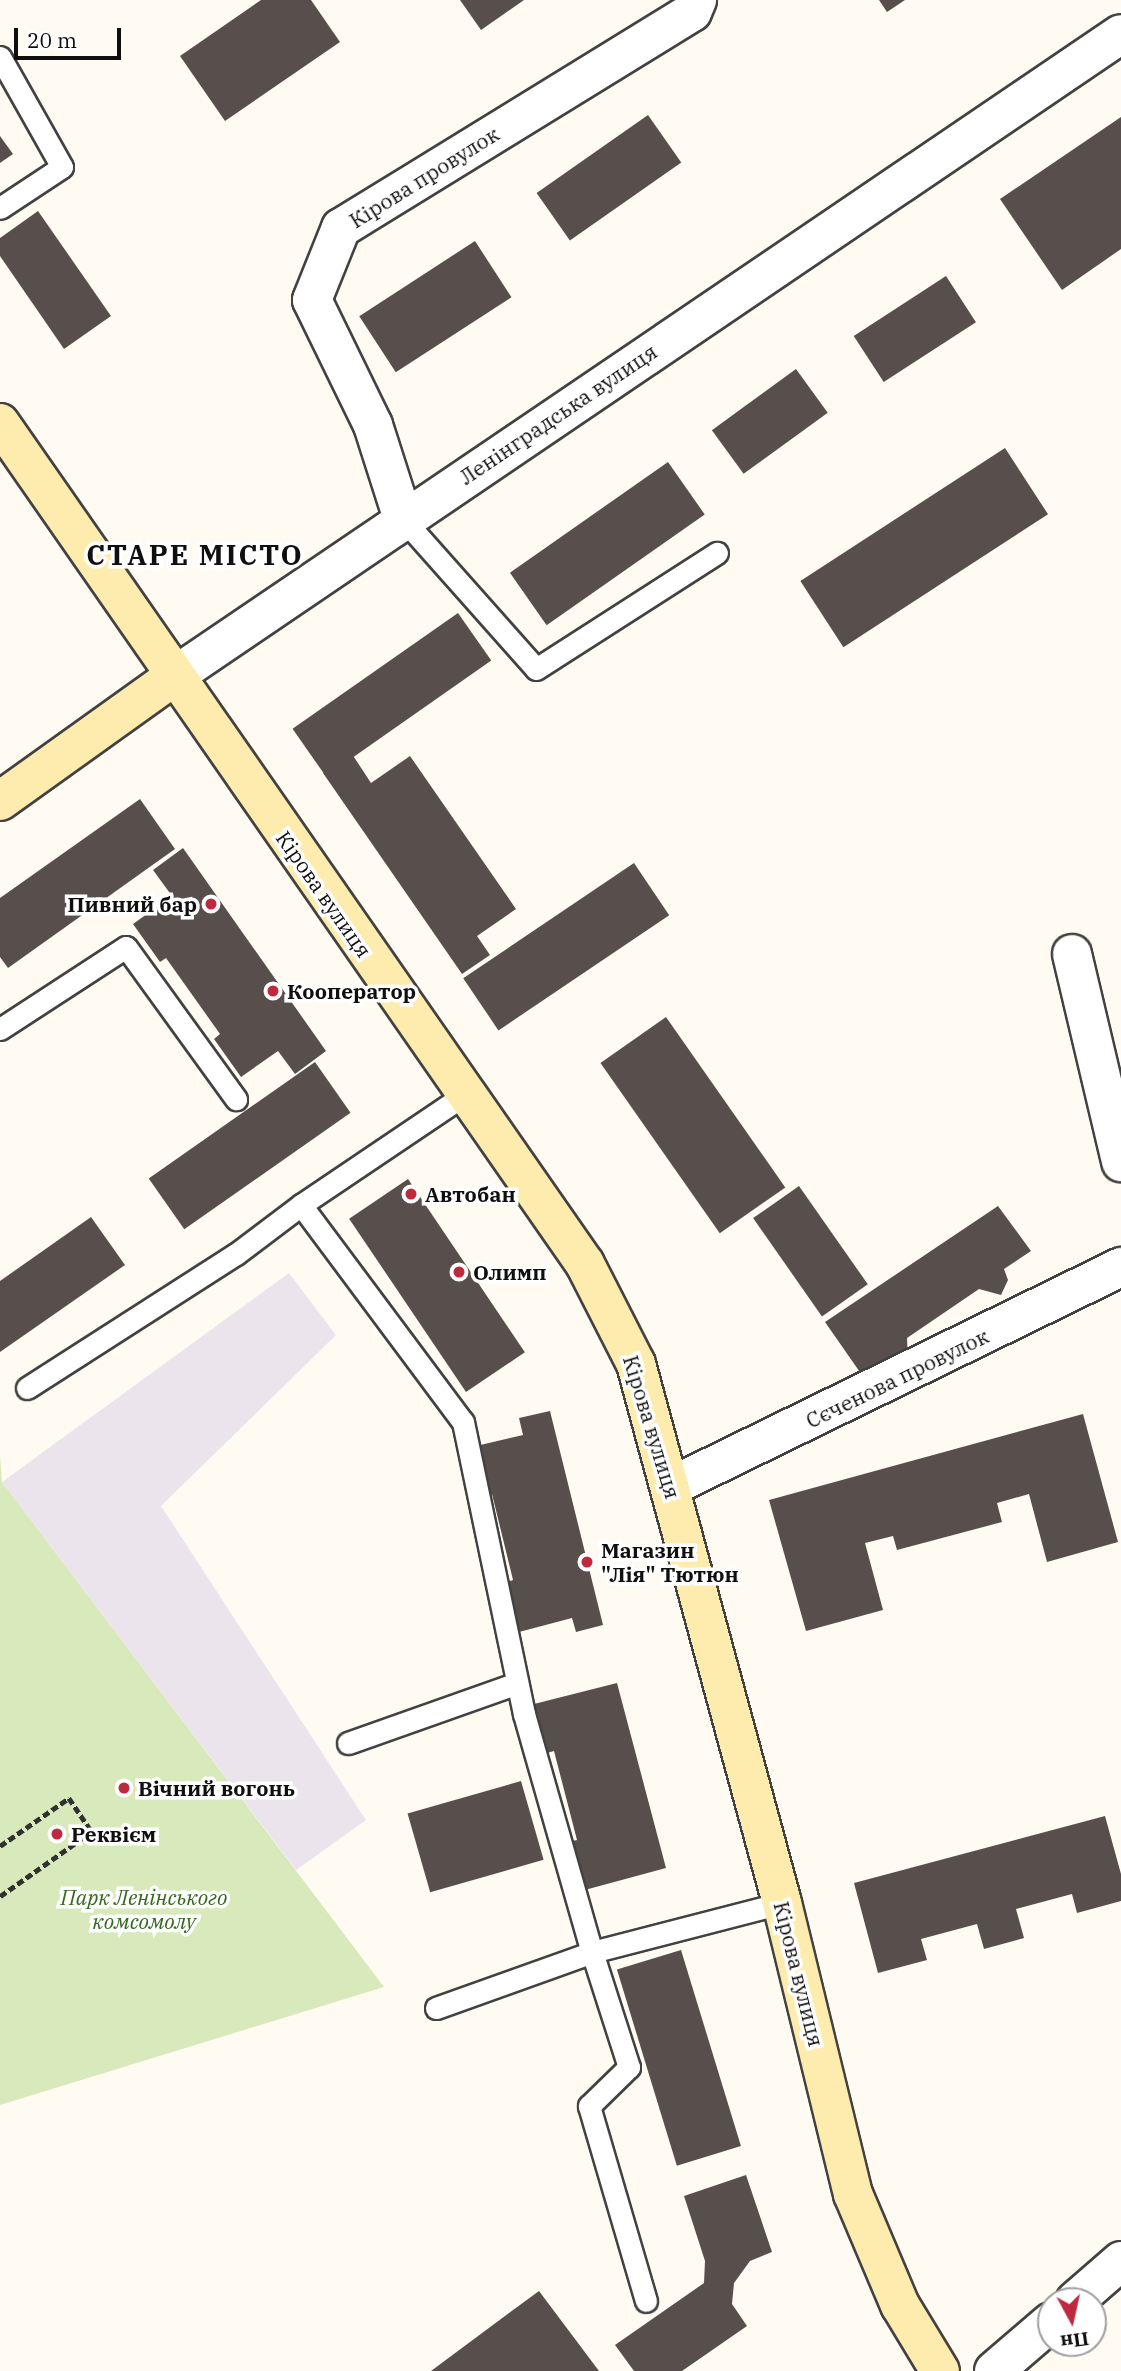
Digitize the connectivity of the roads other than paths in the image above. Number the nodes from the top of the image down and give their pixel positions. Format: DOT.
graph roads {
  1 [pos="697,0"];
  2 [pos="1121,34"];
  3 [pos="0,57"];
  4 [pos="0,208"];
  5 [pos="0,423"];
  6 [pos="403,519"];
  7 [pos="716,553"];
  8 [pos="173,677"];
  9 [pos="0,801"];
  10 [pos="1072,954"];
  11 [pos="0,1029"];
  12 [pos="464,1095"];
  13 [pos="236,1099"];
  14 [pos="1121,1162"];
  15 [pos="301,1205"];
  16 [pos="1121,1267"];
  17 [pos="27,1388"];
  18 [pos="672,1486"];
  19 [pos="517,1683"];
  20 [pos="348,1743"];
  21 [pos="782,1903"];
  22 [pos="592,1952"];
  23 [pos="436,2008"];
  24 [pos="1121,2261"];
  25 [pos="1091,2287"];
  26 [pos="646,2301"];
  27 [pos="1037,2334"];
  28 [pos="940,2371"];
  29 [pos="994,2371"];
  1 -- 6 [label="street, Кірова провулок"];
  2 -- 6 [label="street, Ленінградська вулиця"];
  3 -- 4 [label="lane"];
  5 -- 8 [label="main road, Кірова вулиця"];
  6 -- 7 [label="lane"];
  6 -- 8 [label="street, Ленінградська вулиця"];
  8 -- 9 [label="main road, Ленінградська вулиця"];
  8 -- 12 [label="main road, Кірова вулиця"];
  10 -- 14 [label="street"];
  11 -- 13 [label="lane"];
  12 -- 15 [label="lane"];
  12 -- 18 [label="main road, Кірова вулиця"];
  15 -- 17 [label="lane"];
  15 -- 19 [label="lane"];
  16 -- 18 [label="street, Сєченова провулок"];
  18 -- 21 [label="main road, Кірова вулиця"];
  19 -- 20 [label="lane"];
  19 -- 22 [label="lane"];
  21 -- 22 [label="lane"];
  21 -- 28 [label="main road, Кірова вулиця"];
  22 -- 23 [label="lane"];
  22 -- 26 [label="lane"];
  24 -- 25 [label="street"];
  27 -- 29 [label="street"];
}
